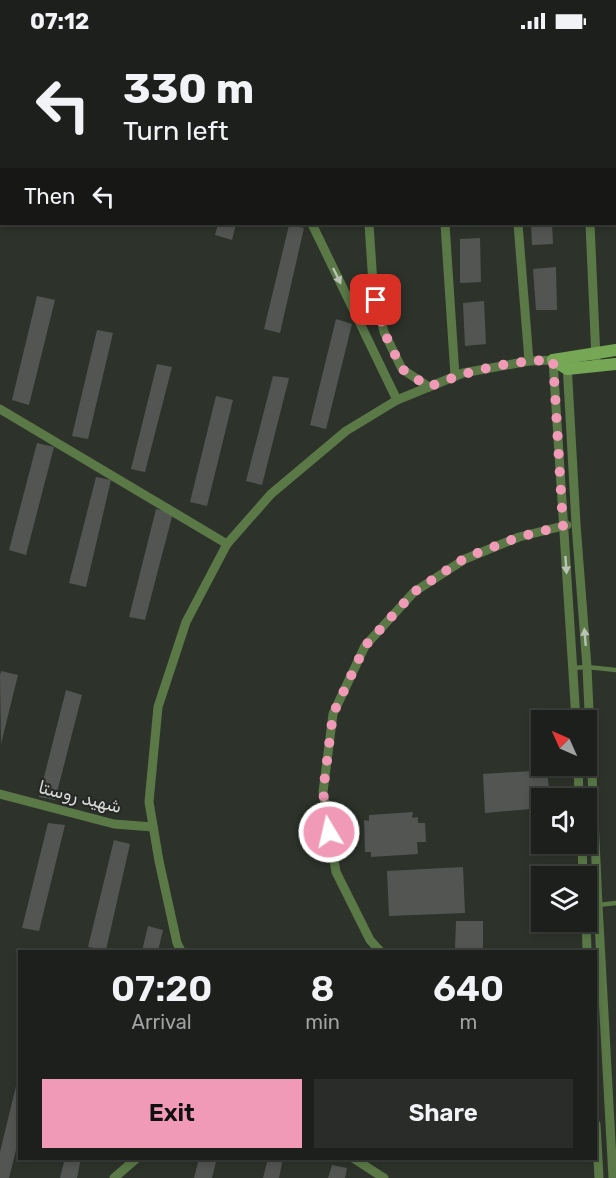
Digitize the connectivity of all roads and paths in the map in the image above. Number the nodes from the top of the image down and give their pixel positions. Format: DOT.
graph roads {
  1 [pos="312,225"];
  2 [pos="369,225"];
  3 [pos="445,225"];
  4 [pos="518,225"];
  5 [pos="590,225"];
  6 [pos="616,350"];
  7 [pos="596,353"];
  8 [pos="553,360"];
  9 [pos="529,361"];
  10 [pos="567,363"];
  11 [pos="616,364"];
  12 [pos="597,366"];
  13 [pos="455,376"];
  14 [pos="429,387"];
  15 [pos="397,400"];
  16 [pos="0,409"];
  17 [pos="576,524"];
  18 [pos="563,526"];
  19 [pos="227,544"];
  20 [pos="587,667"];
  21 [pos="573,668"];
  22 [pos="616,670"];
  23 [pos="575,710"];
  24 [pos="0,794"];
  25 [pos="153,827"];
  26 [pos="616,903"];
  27 [pos="598,905"];
  28 [pos="586,932"];
  29 [pos="180,950"];
  30 [pos="379,950"];
  31 [pos="587,950"];
  32 [pos="601,1055"];
  33 [pos="597,1151"];
  34 [pos="135,1160"];
  35 [pos="356,1160"];
  36 [pos="114,1178"];
  37 [pos="384,1178"];
  38 [pos="598,1178"];
  39 [pos="613,1178"];
  1 -- 15 [label="street, one-way"];
  2 -- 14 [label="street"];
  3 -- 13 [label="street"];
  4 -- 9 [label="street"];
  5 -- 7 [label="street"];
  6 -- 7 [label="street"];
  7 -- 10 [label="street"];
  7 -- 12 [label="street"];
  8 -- 9 [label="street"];
  8 -- 10 [label="street"];
  8 -- 18 [label="street"];
  9 -- 13 [label="street"];
  10 -- 12 [label="street"];
  10 -- 17 [label="street"];
  11 -- 12 [label="street"];
  13 -- 14 [label="street"];
  14 -- 15 [label="street"];
  15 -- 19 [label="street"];
  16 -- 19 [label="street"];
  17 -- 18 [label="street"];
  20 -- 17 [label="street, one-way"];
  18 -- 21 [label="street, one-way"];
  18 -- 30 [label="street"];
  19 -- 25 [label="street"];
  20 -- 21 [label="lane"];
  20 -- 22 [label="lane"];
  20 -- 27 [label="street"];
  21 -- 23 [label="street"];
  24 -- 25 [label="street, شهید روستا"];
  25 -- 29 [label="street"];
  26 -- 27 [label="lane"];
  27 -- 32 [label="street"];
  28 -- 31 [label="street"];
  32 -- 39 [label="street"];
  33 -- 38 [label="street"];
  34 -- 36 [label="street"];
  35 -- 37 [label="street"];
}
